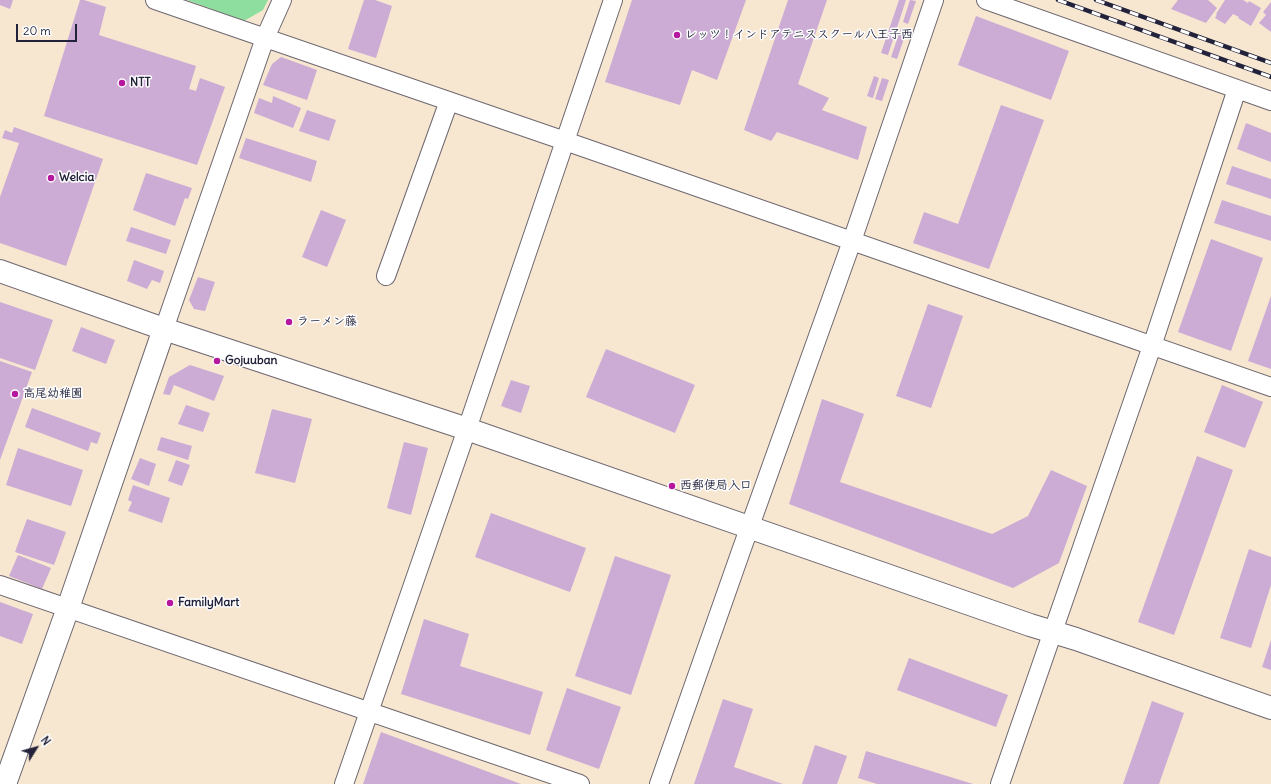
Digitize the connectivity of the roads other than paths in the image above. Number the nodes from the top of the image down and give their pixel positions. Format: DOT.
graph roads {
  1 [pos="155,0"];
  2 [pos="282,0"];
  3 [pos="613,0"];
  4 [pos="934,0"];
  5 [pos="986,0"];
  6 [pos="265,38"];
  7 [pos="1237,89"];
  8 [pos="449,101"];
  9 [pos="1271,101"];
  10 [pos="565,141"];
  11 [pos="852,241"];
  12 [pos="0,271"];
  13 [pos="386,276"];
  14 [pos="164,329"];
  15 [pos="1152,346"];
  16 [pos="1271,387"];
  17 [pos="467,429"];
  18 [pos="749,528"];
  19 [pos="0,585"];
  20 [pos="68,608"];
  21 [pos="1053,632"];
  22 [pos="1271,708"];
  23 [pos="369,712"];
  24 [pos="5,784"];
  25 [pos="344,784"];
  26 [pos="580,784"];
  27 [pos="659,784"];
  28 [pos="1000,784"];
  1 -- 6 [label="street"];
  2 -- 6 [label="street"];
  3 -- 10 [label="street"];
  4 -- 11 [label="street"];
  5 -- 7 [label="street"];
  6 -- 8 [label="street"];
  6 -- 14 [label="street"];
  7 -- 9 [label="street"];
  7 -- 15 [label="street"];
  8 -- 10 [label="street"];
  8 -- 13 [label="street"];
  10 -- 11 [label="street"];
  10 -- 17 [label="street"];
  11 -- 15 [label="street"];
  11 -- 18 [label="street"];
  12 -- 14 [label="street"];
  14 -- 17 [label="street"];
  14 -- 20 [label="street"];
  15 -- 16 [label="street"];
  15 -- 21 [label="street"];
  17 -- 18 [label="street"];
  17 -- 23 [label="street"];
  18 -- 21 [label="street"];
  18 -- 27 [label="street"];
  19 -- 20 [label="street"];
  20 -- 23 [label="street"];
  20 -- 24 [label="street"];
  21 -- 22 [label="street"];
  21 -- 28 [label="street"];
  23 -- 25 [label="street"];
  23 -- 26 [label="street"];
}
